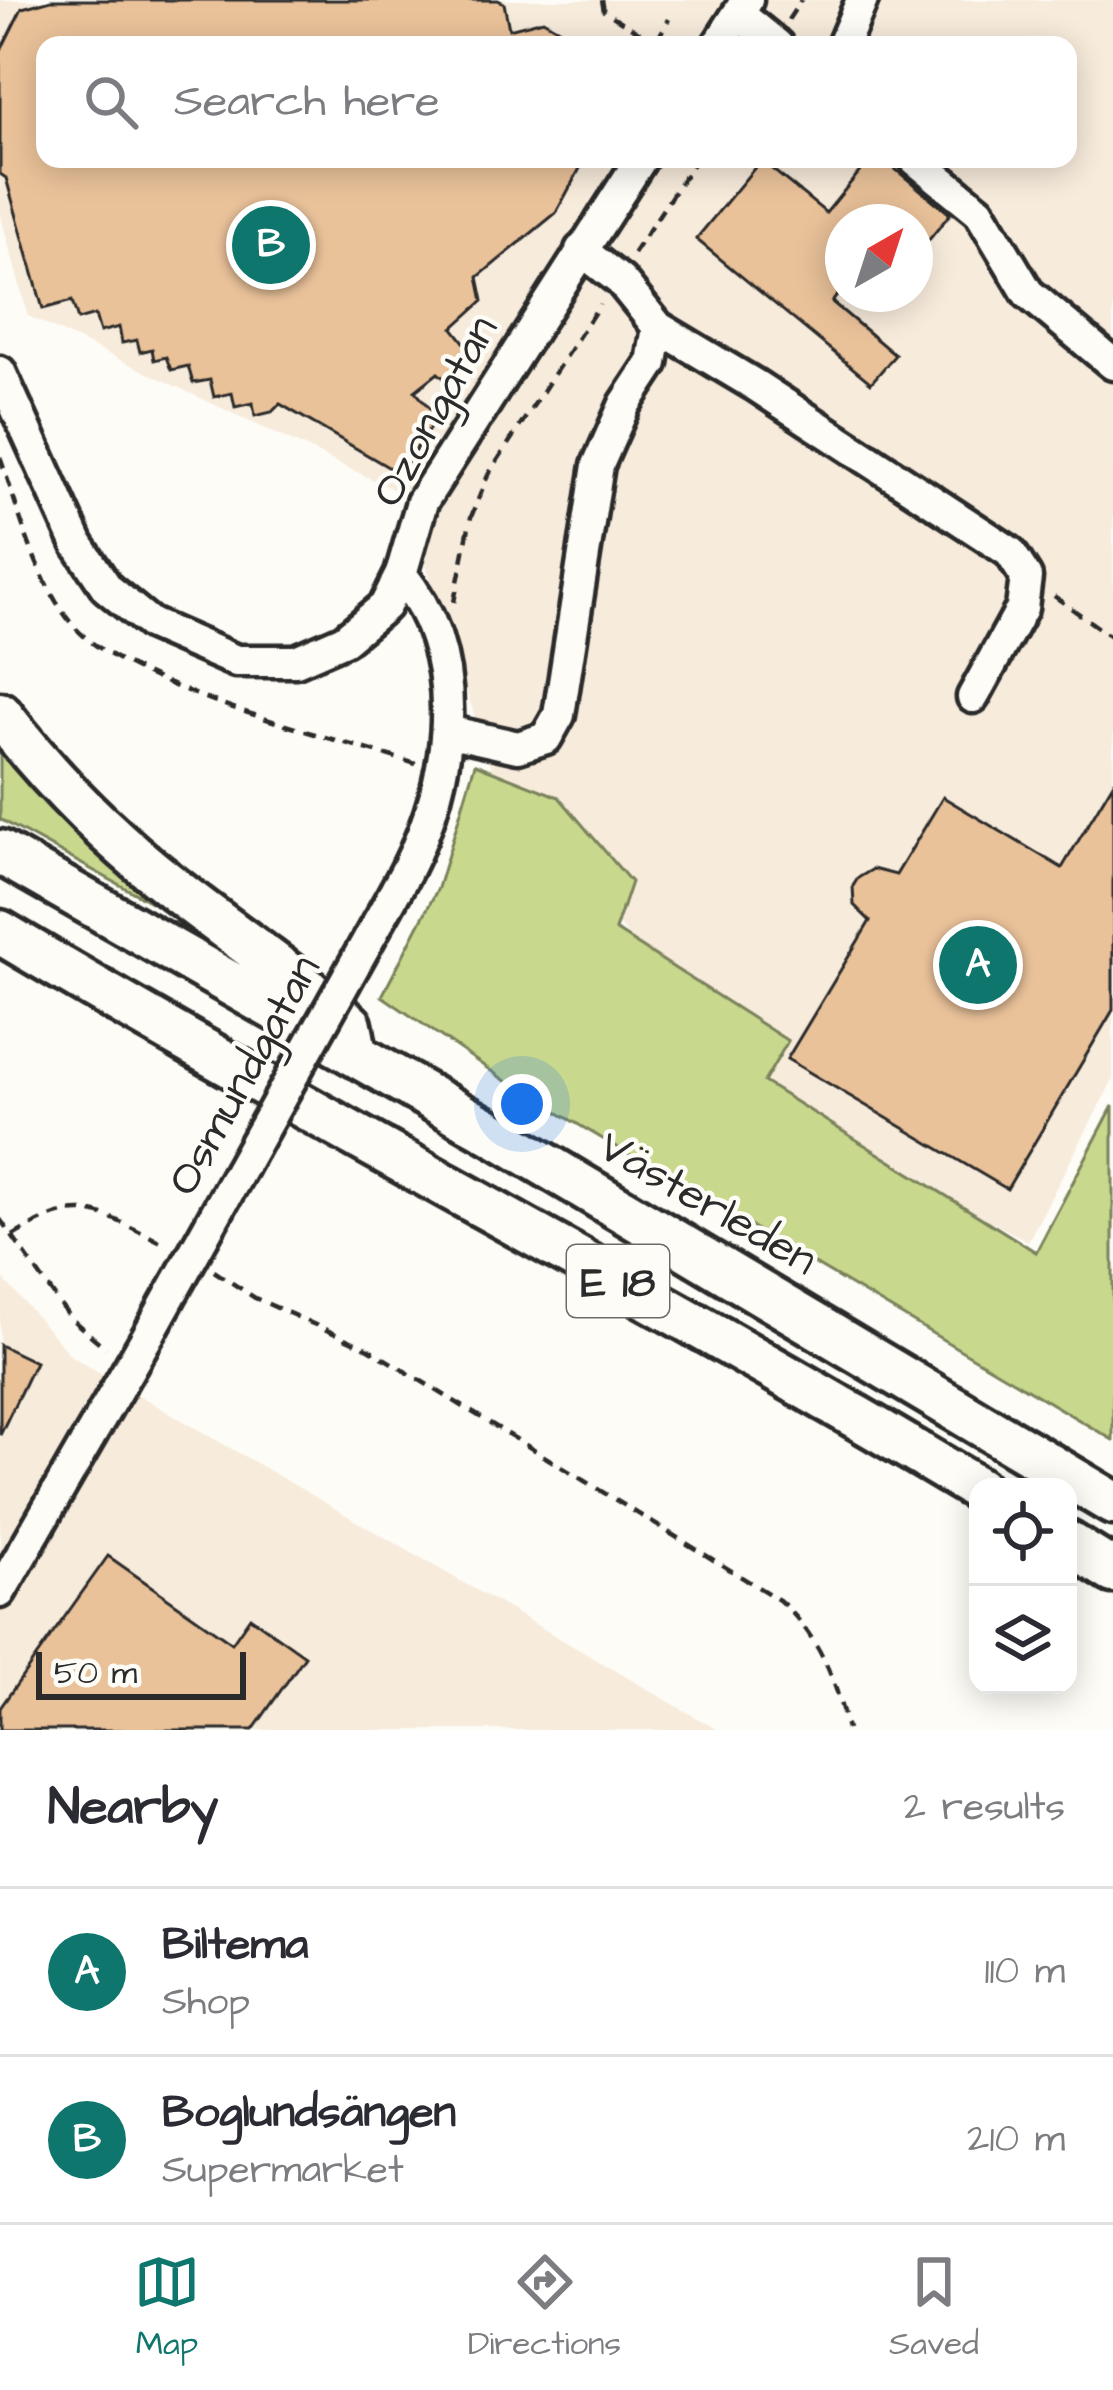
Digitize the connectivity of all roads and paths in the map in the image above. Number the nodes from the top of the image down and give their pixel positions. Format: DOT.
graph roads {
  1 [pos="602,0"];
  2 [pos="862,0"];
  3 [pos="743,7"];
  4 [pos="669,19"];
  5 [pos="647,36"];
  6 [pos="661,36"];
  7 [pos="724,36"];
  8 [pos="769,36"];
  9 [pos="848,36"];
  10 [pos="635,168"];
  11 [pos="690,168"];
  12 [pos="926,168"];
  13 [pos="581,250"];
  14 [pos="617,278"];
  15 [pos="658,327"];
  16 [pos="1113,364"];
  17 [pos="0,372"];
  18 [pos="401,574"];
  19 [pos="1026,577"];
  20 [pos="454,609"];
  21 [pos="1113,638"];
  22 [pos="973,697"];
  23 [pos="0,714"];
  24 [pos="447,731"];
  25 [pos="0,851"];
  26 [pos="0,932"];
  27 [pos="0,953"];
  28 [pos="146,1019"];
  29 [pos="355,1054"];
  30 [pos="0,1219"];
  31 [pos="14,1236"];
  32 [pos="174,1248"];
  33 [pos="209,1268"];
  34 [pos="131,1364"];
  35 [pos="969,1484"];
  36 [pos="1113,1503"];
  37 [pos="1077,1549"];
  38 [pos="1113,1571"];
  39 [pos="0,1592"];
  40 [pos="847,1730"];
  1 -- 5 [label="path"];
  2 -- 9 [label="street"];
  3 -- 7 [label="street"];
  3 -- 8 [label="street"];
  4 -- 6 [label="path"];
  10 -- 13 [label="street, Ozongatan"];
  11 -- 14 [label="path"];
  12 -- 16 [label="street"];
  13 -- 14 [label="street"];
  13 -- 18 [label="street, Ozongatan"];
  14 -- 15 [label="street"];
  14 -- 20 [label="path"];
  15 -- 19 [label="street"];
  15 -- 24 [label="street"];
  17 -- 18 [label="street, Ozongatan"];
  18 -- 24 [label="street, Osmundgatan"];
  19 -- 21 [label="path"];
  19 -- 22 [label="street"];
  23 -- 29 [label="highway, E 18"];
  24 -- 34 [label="street, Osmundgatan, bridge"];
  25 -- 29 [label="highway, Västerleden / E 18"];
  26 -- 28 [label="highway, E 18"];
  27 -- 28 [label="highway, E 18"];
  28 -- 35 [label="highway, E 18"];
  29 -- 36 [label="highway, Västerleden / E 18"];
  30 -- 31 [label="path"];
  31 -- 32 [label="path"];
  31 -- 34 [label="path"];
  33 -- 40 [label="path"];
  34 -- 39 [label="street, Osmundgatan"];
  37 -- 38 [label="highway"];
}
